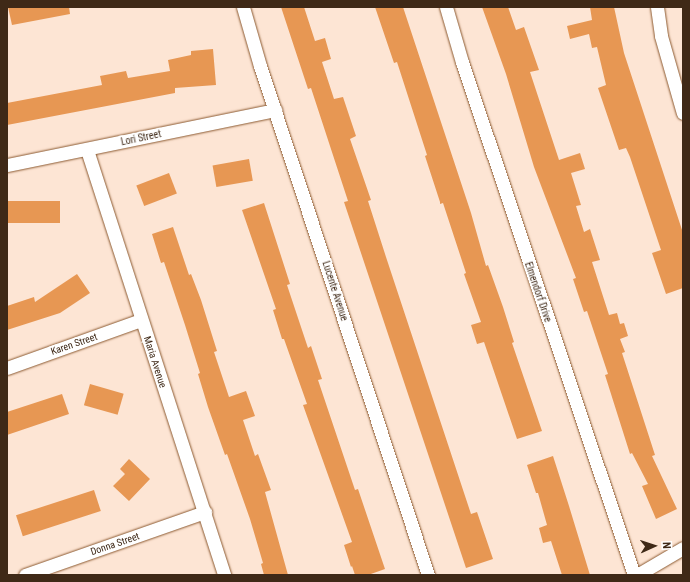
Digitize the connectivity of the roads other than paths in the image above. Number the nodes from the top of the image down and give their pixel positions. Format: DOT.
graph roads {
  1 [pos="243,7"];
  2 [pos="446,7"];
  3 [pos="657,7"];
  4 [pos="275,110"];
  5 [pos="683,113"];
  6 [pos="87,150"];
  7 [pos="7,165"];
  8 [pos="141,320"];
  9 [pos="7,368"];
  10 [pos="205,512"];
  11 [pos="683,548"];
  12 [pos="25,575"];
  13 [pos="224,575"];
  14 [pos="428,575"];
  15 [pos="636,575"];
  1 -- 4 [label="street, Lucente Avenue"];
  2 -- 15 [label="street, Elmendorf Drive"];
  3 -- 5 [label="street"];
  4 -- 6 [label="street, Lori Street"];
  4 -- 14 [label="street, Lucente Avenue"];
  6 -- 7 [label="street, Lori Street"];
  6 -- 8 [label="street, Maria Avenue"];
  8 -- 9 [label="street, Karen Street"];
  8 -- 10 [label="street, Maria Avenue"];
  10 -- 12 [label="street, Donna Street"];
  10 -- 13 [label="street, Maria Avenue"];
  11 -- 15 [label="street"];
}
